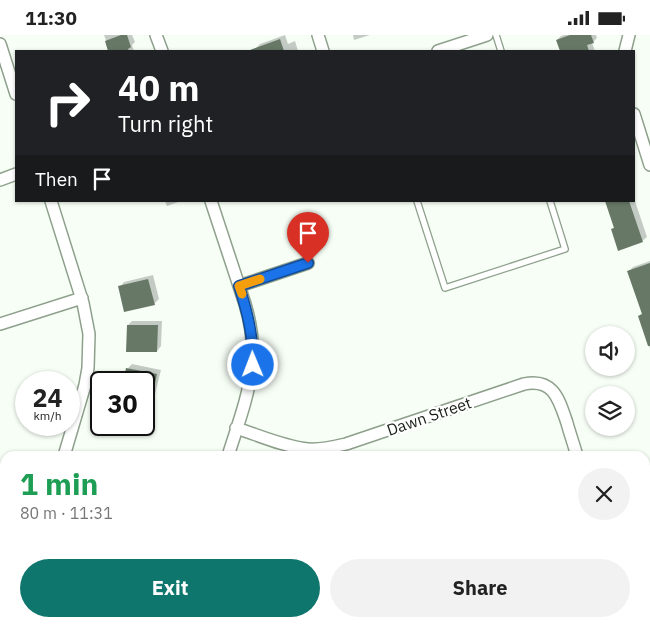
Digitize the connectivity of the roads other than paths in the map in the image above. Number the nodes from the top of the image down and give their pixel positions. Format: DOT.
graph roads {
  1 [pos="156,35"];
  2 [pos="318,35"];
  3 [pos="496,35"];
  4 [pos="628,35"];
  5 [pos="482,36"];
  6 [pos="0,44"];
  7 [pos="162,50"];
  8 [pos="323,50"];
  9 [pos="441,50"];
  10 [pos="501,50"];
  11 [pos="625,50"];
  12 [pos="15,91"];
  13 [pos="635,116"];
  14 [pos="650,165"];
  15 [pos="15,174"];
  16 [pos="0,179"];
  17 [pos="51,202"];
  18 [pos="211,202"];
  19 [pos="417,202"];
  20 [pos="550,202"];
  21 [pos="308,263"];
  22 [pos="239,286"];
  23 [pos="82,298"];
  24 [pos="0,325"];
  25 [pos="236,428"];
  26 [pos="65,451"];
  27 [pos="229,451"];
  28 [pos="576,451"];
  1 -- 7 [label="street"];
  2 -- 8 [label="street"];
  3 -- 10 [label="lane"];
  4 -- 11 [label="street"];
  5 -- 9 [label="street"];
  6 -- 12 [label="street"];
  13 -- 14 [label="street"];
  15 -- 16 [label="street"];
  17 -- 23 [label="street"];
  18 -- 22 [label="street"];
  19 -- 20 [label="lane"];
  21 -- 22 [label="street"];
  22 -- 25 [label="street"];
  23 -- 24 [label="street"];
  23 -- 26 [label="street"];
  25 -- 27 [label="street"];
  25 -- 28 [label="street, Dawn Street"];
}
